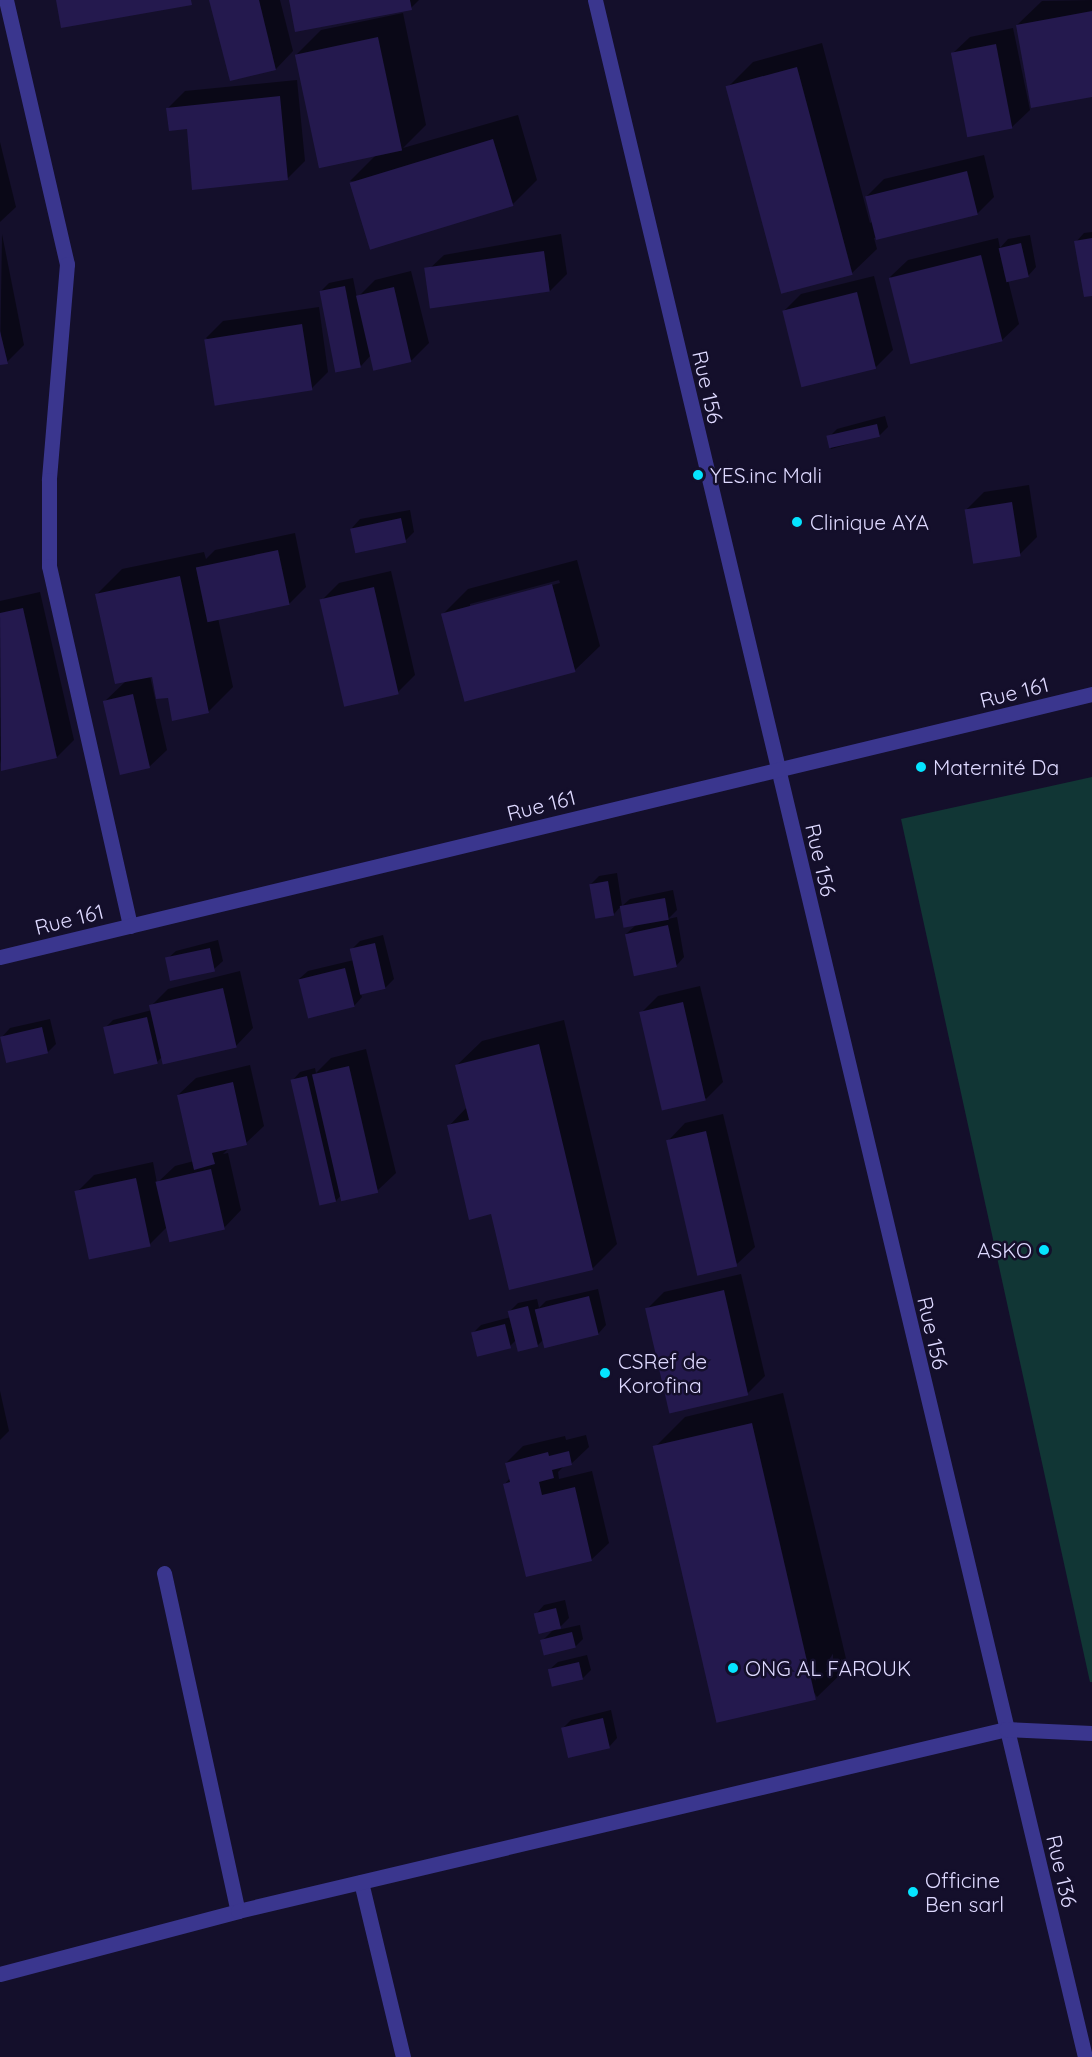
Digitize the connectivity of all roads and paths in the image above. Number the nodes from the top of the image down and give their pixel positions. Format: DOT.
graph roads {
  1 [pos="6,0"];
  2 [pos="595,0"];
  3 [pos="1092,694"];
  4 [pos="778,770"];
  5 [pos="130,926"];
  6 [pos="0,957"];
  7 [pos="164,1574"];
  8 [pos="1006,1730"];
  9 [pos="1092,1733"];
  10 [pos="361,1882"];
  11 [pos="238,1911"];
  12 [pos="0,1974"];
  13 [pos="403,2057"];
  14 [pos="1085,2057"];
  1 -- 5 [label="street"];
  2 -- 4 [label="street, Rue 156"];
  3 -- 4 [label="street, Rue 161"];
  4 -- 5 [label="street, Rue 161"];
  4 -- 8 [label="street, Rue 156"];
  5 -- 6 [label="street, Rue 161"];
  7 -- 11 [label="street"];
  8 -- 9 [label="street"];
  8 -- 10 [label="street"];
  8 -- 14 [label="street, Rue 136"];
  10 -- 11 [label="street"];
  10 -- 13 [label="street"];
  11 -- 12 [label="street"];
}
